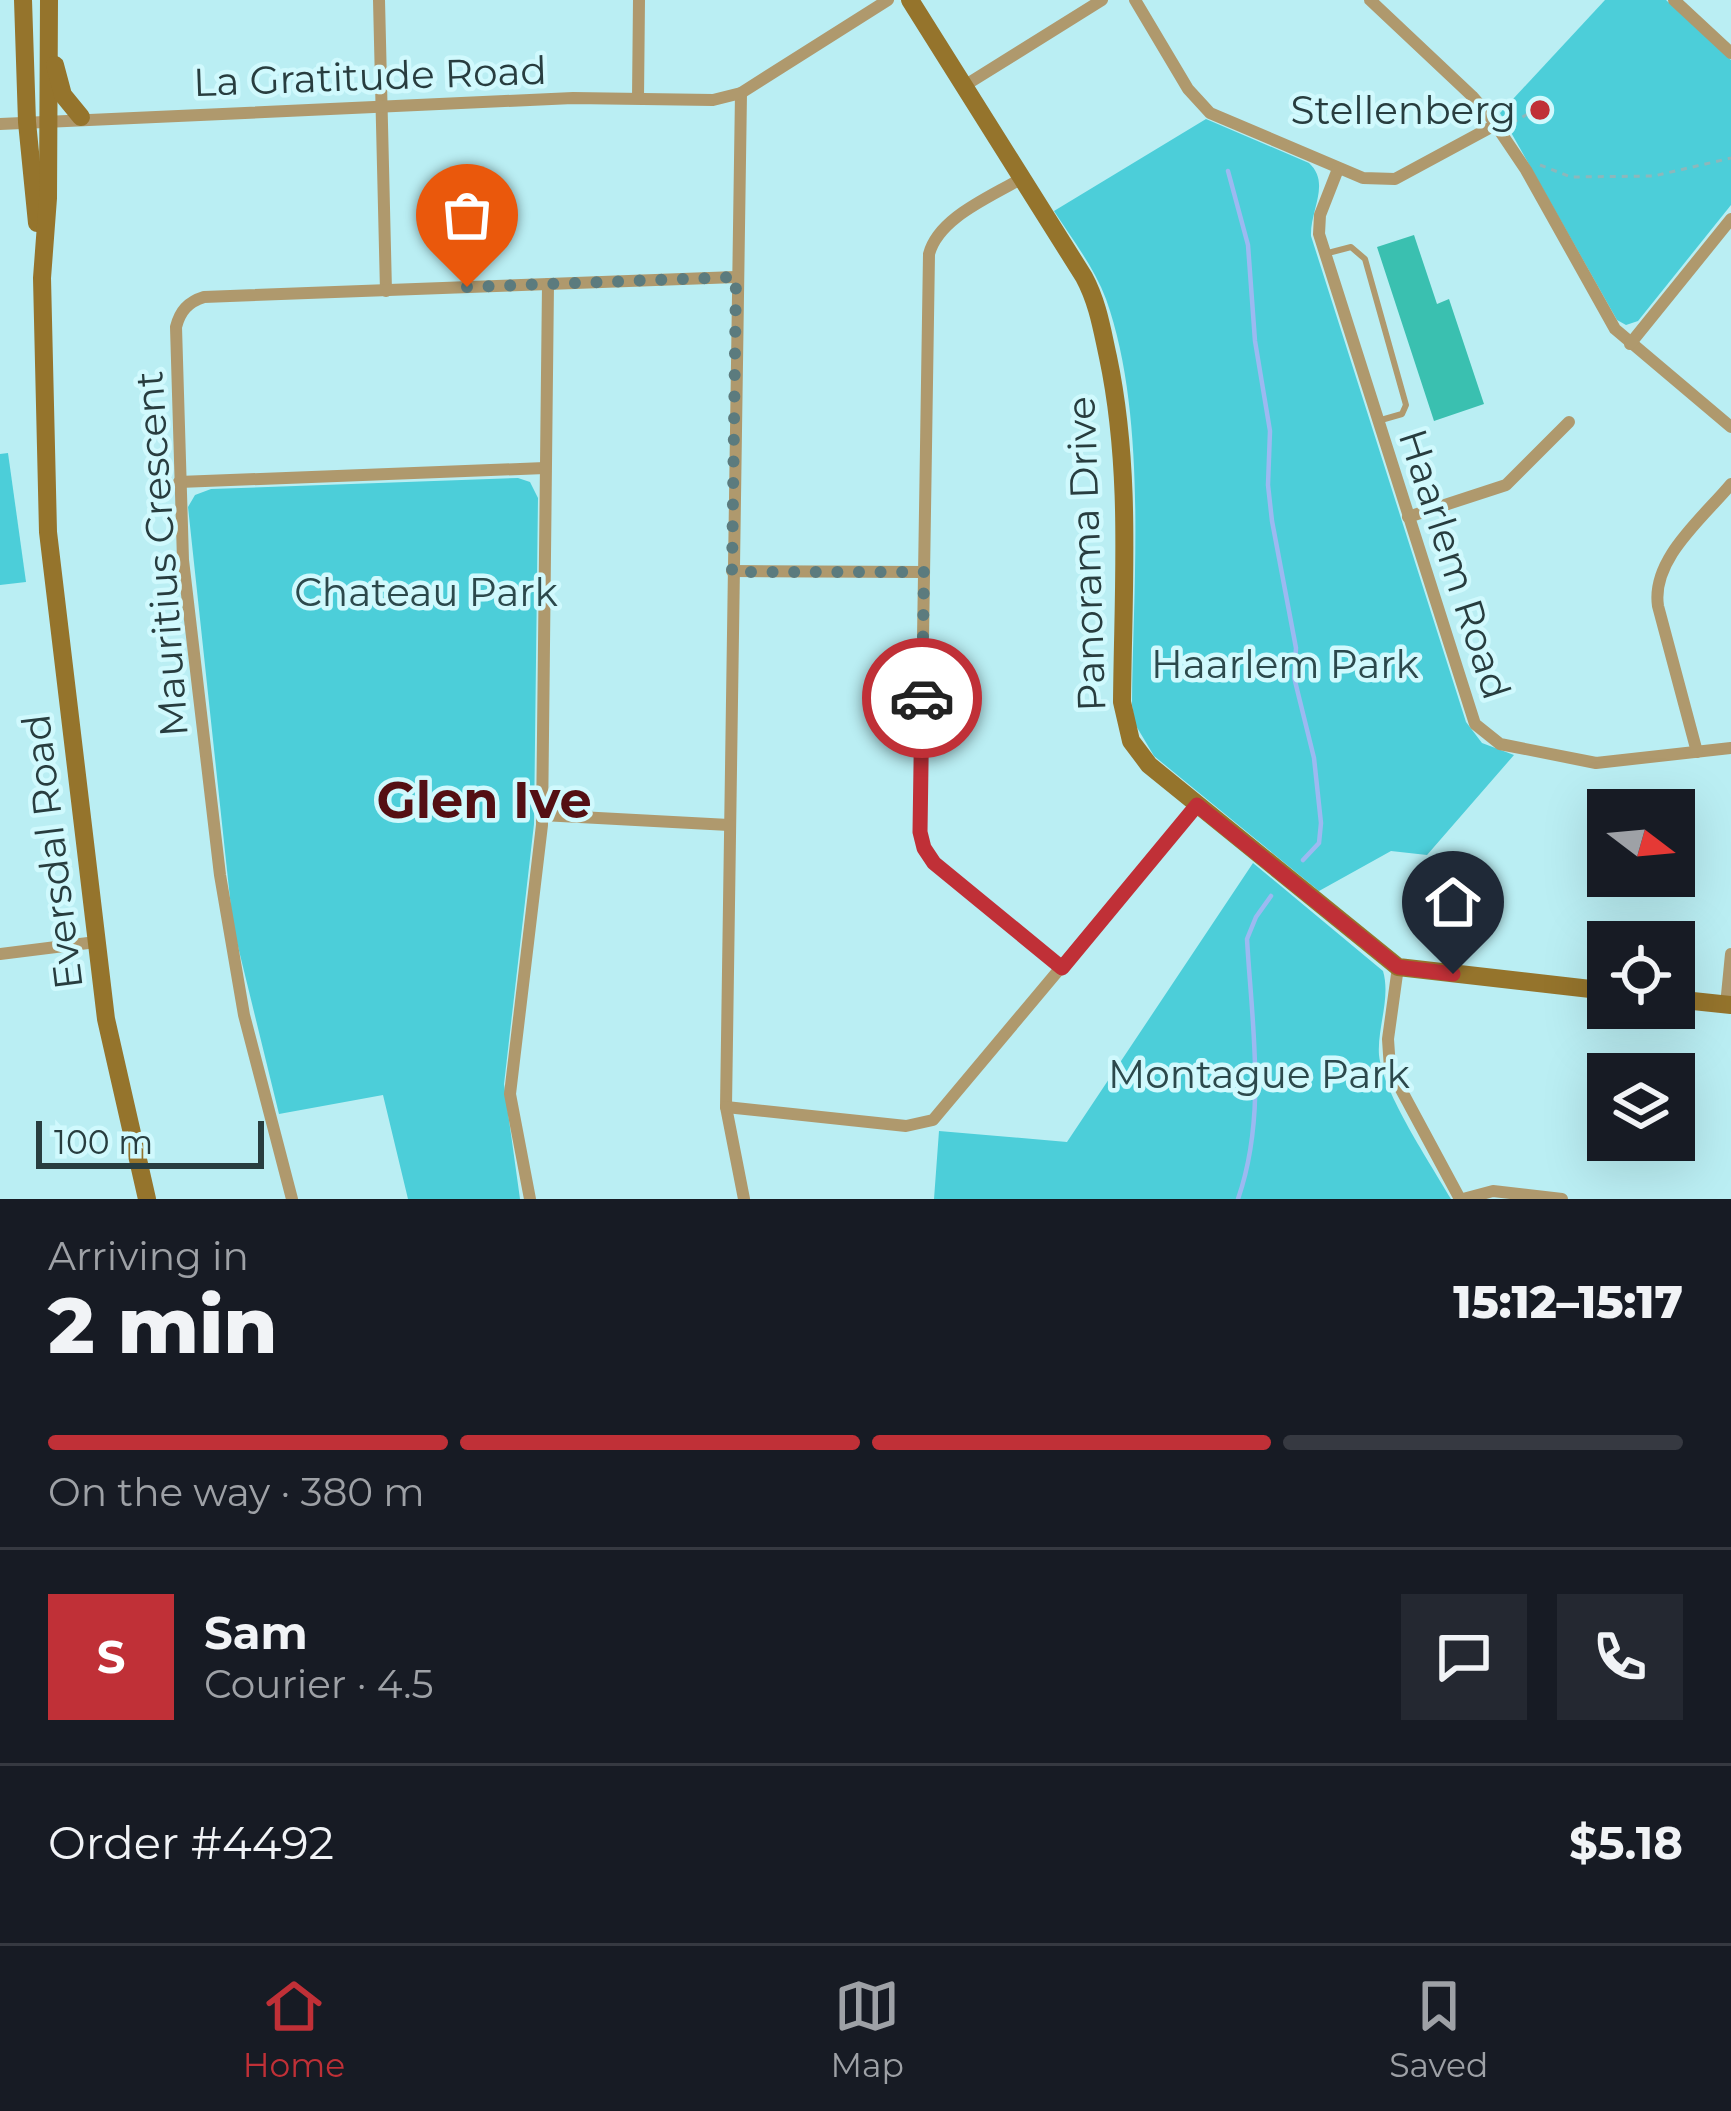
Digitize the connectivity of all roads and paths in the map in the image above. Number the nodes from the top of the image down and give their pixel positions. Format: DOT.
graph roads {
  1 [pos="23,0"];
  2 [pos="50,0"];
  3 [pos="379,0"];
  4 [pos="639,0"];
  5 [pos="888,0"];
  6 [pos="910,0"];
  7 [pos="1102,0"];
  8 [pos="1135,0"];
  9 [pos="1370,0"];
  10 [pos="1674,0"];
  11 [pos="1731,52"];
  12 [pos="964,86"];
  13 [pos="741,93"];
  14 [pos="638,98"];
  15 [pos="380,106"];
  16 [pos="1532,112"];
  17 [pos="81,117"];
  18 [pos="37,121"];
  19 [pos="0,124"];
  20 [pos="1497,128"];
  21 [pos="1731,158"];
  22 [pos="1519,160"];
  23 [pos="1338,169"];
  24 [pos="1022,178"];
  25 [pos="1731,219"];
  26 [pos="1325,254"];
  27 [pos="736,277"];
  28 [pos="548,284"];
  29 [pos="386,291"];
  30 [pos="1630,344"];
  31 [pos="1378,421"];
  32 [pos="1569,422"];
  33 [pos="1731,428"];
  34 [pos="545,468"];
  35 [pos="179,482"];
  36 [pos="1731,484"];
  37 [pos="1408,518"];
  38 [pos="732,572"];
  39 [pos="924,572"];
  40 [pos="1731,748"];
  41 [pos="1697,752"];
  42 [pos="1197,805"];
  43 [pos="542,815"];
  44 [pos="729,825"];
  45 [pos="96,942"];
  46 [pos="0,953"];
  47 [pos="1731,954"];
  48 [pos="1398,967"];
  49 [pos="1062,968"];
  50 [pos="1587,989"];
  51 [pos="1695,1001"];
  52 [pos="1728,1005"];
  53 [pos="726,1107"];
  54 [pos="147,1199"];
  55 [pos="292,1199"];
  56 [pos="530,1199"];
  57 [pos="744,1199"];
  58 [pos="1462,1199"];
  59 [pos="1562,1199"];
  1 -- 18 [label="main road, Eversdal Road"];
  2 -- 17 [label="main road"];
  2 -- 18 [label="main road, Eversdal Road"];
  3 -- 15 [label="street"];
  4 -- 14 [label="street"];
  5 -- 13 [label="street"];
  6 -- 12 [label="main road, Panorama Drive"];
  7 -- 12 [label="street"];
  8 -- 23 [label="street"];
  9 -- 20 [label="street"];
  10 -- 11 [label="street"];
  12 -- 24 [label="main road, Panorama Drive"];
  13 -- 14 [label="street, La Gratitude Road"];
  13 -- 27 [label="street"];
  14 -- 15 [label="street, La Gratitude Road"];
  15 -- 17 [label="street, La Gratitude Road"];
  15 -- 29 [label="street"];
  16 -- 20 [label="path"];
  17 -- 18 [label="street, La Gratitude Road"];
  18 -- 19 [label="street, La Gratitude Road"];
  18 -- 45 [label="main road, Eversdal Road"];
  20 -- 22 [label="street"];
  20 -- 23 [label="street"];
  21 -- 22 [label="path"];
  22 -- 30 [label="street"];
  23 -- 26 [label="street, Haarlem Road"];
  24 -- 39 [label="street"];
  24 -- 42 [label="main road, Panorama Drive"];
  25 -- 30 [label="street"];
  26 -- 31 [label="street, Haarlem Road"];
  26 -- 31 [label="lane"];
  27 -- 28 [label="street, Mauritius Crescent"];
  27 -- 38 [label="street"];
  28 -- 29 [label="street, Mauritius Crescent"];
  28 -- 34 [label="street"];
  29 -- 35 [label="street, Mauritius Crescent"];
  30 -- 33 [label="street"];
  31 -- 37 [label="street, Haarlem Road"];
  32 -- 37 [label="street"];
  34 -- 35 [label="street"];
  34 -- 43 [label="street"];
  35 -- 55 [label="street, Mauritius Crescent"];
  36 -- 41 [label="street"];
  37 -- 41 [label="street, Haarlem Road"];
  38 -- 39 [label="street"];
  38 -- 44 [label="street"];
  39 -- 49 [label="street"];
  40 -- 41 [label="street, Haarlem Road"];
  42 -- 48 [label="main road, Panorama Drive"];
  42 -- 49 [label="street"];
  43 -- 44 [label="street"];
  43 -- 56 [label="street"];
  44 -- 53 [label="street"];
  45 -- 46 [label="street"];
  45 -- 54 [label="main road, Eversdal Road"];
  47 -- 52 [label="street"];
  48 -- 50 [label="main road"];
  48 -- 58 [label="street"];
  49 -- 53 [label="street"];
  51 -- 52 [label="main road"];
  53 -- 57 [label="street"];
  58 -- 59 [label="street"];
}
